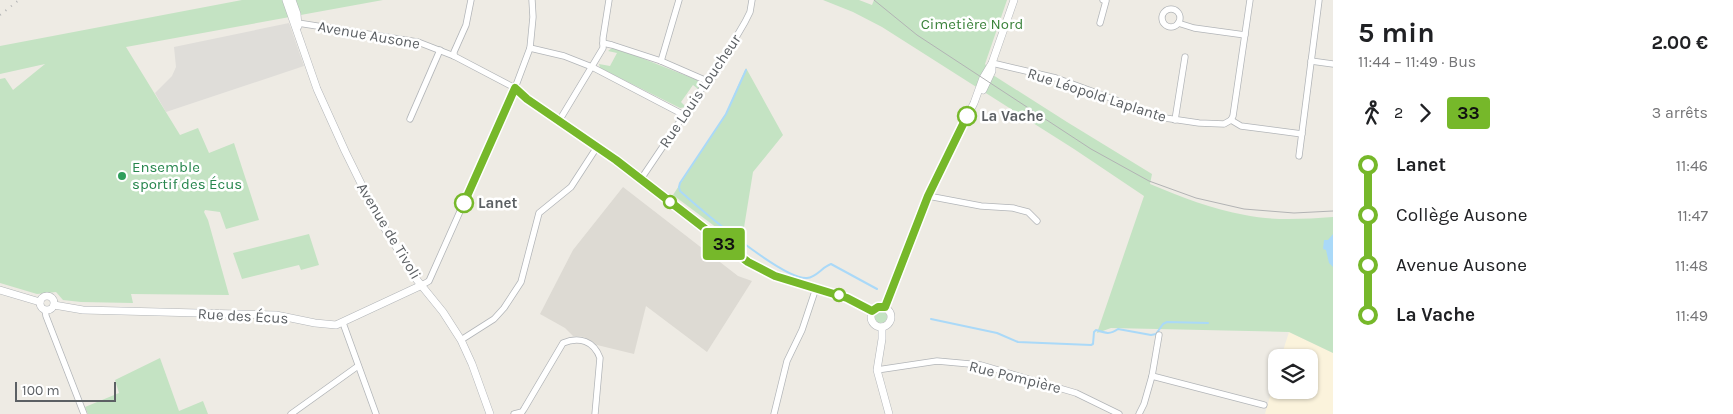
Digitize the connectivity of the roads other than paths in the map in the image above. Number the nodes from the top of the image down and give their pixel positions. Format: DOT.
graph roads {
  1 [pos="286,0"];
  2 [pos="292,0"];
  3 [pos="471,0"];
  4 [pos="532,0"];
  5 [pos="610,0"];
  6 [pos="679,0"];
  7 [pos="752,0"];
  8 [pos="1014,0"];
  9 [pos="1103,0"];
  10 [pos="1250,0"];
  11 [pos="1319,0"];
  12 [pos="296,22"];
  13 [pos="1100,23"];
  14 [pos="1178,23"];
  15 [pos="1245,35"];
  16 [pos="603,43"];
  17 [pos="530,48"];
  18 [pos="440,50"];
  19 [pos="454,56"];
  20 [pos="1185,57"];
  21 [pos="661,61"];
  22 [pos="1311,61"];
  23 [pos="992,63"];
  24 [pos="1333,64"];
  25 [pos="592,68"];
  26 [pos="708,81"];
  27 [pos="515,88"];
  28 [pos="684,114"];
  29 [pos="410,119"];
  30 [pos="1175,120"];
  31 [pos="1231,120"];
  32 [pos="559,121"];
  33 [pos="1302,134"];
  34 [pos="597,147"];
  35 [pos="1299,156"];
  36 [pos="641,179"];
  37 [pos="928,196"];
  38 [pos="1037,221"];
  39 [pos="422,285"];
  40 [pos="816,288"];
  41 [pos="0,290"];
  42 [pos="40,302"];
  43 [pos="54,306"];
  44 [pos="885,307"];
  45 [pos="45,310"];
  46 [pos="872,311"];
  47 [pos="343,323"];
  48 [pos="882,327"];
  49 [pos="1159,335"];
  50 [pos="461,340"];
  51 [pos="358,366"];
  52 [pos="877,370"];
  53 [pos="1152,376"];
  54 [pos="1264,405"];
  55 [pos="298,412"];
  56 [pos="84,414"];
  57 [pos="291,414"];
  58 [pos="376,414"];
  59 [pos="490,414"];
  60 [pos="514,414"];
  61 [pos="595,414"];
  62 [pos="774,414"];
  63 [pos="889,414"];
  64 [pos="1119,414"];
  65 [pos="1139,414"];
  1 -- 12 [label="street"];
  2 -- 12 [label="street, Avenue de Tivoli"];
  3 -- 19 [label="street"];
  4 -- 17 [label="street"];
  5 -- 16 [label="street"];
  6 -- 21 [label="street"];
  7 -- 26 [label="street, Rue Louis Loucheur"];
  8 -- 23 [label="street"];
  9 -- 13 [label="street"];
  10 -- 15 [label="street"];
  11 -- 22 [label="street"];
  12 -- 18 [label="street, Avenue Ausone"];
  12 -- 39 [label="street, Avenue de Tivoli"];
  14 -- 15 [label="street"];
  15 -- 31 [label="street"];
  16 -- 21 [label="street"];
  16 -- 25 [label="street"];
  17 -- 25 [label="street"];
  17 -- 27 [label="street"];
  18 -- 19 [label="street, Avenue Ausone"];
  18 -- 29 [label="street, Avenue Ausone"];
  19 -- 27 [label="street, Avenue Ausone"];
  20 -- 30 [label="street"];
  21 -- 26 [label="street"];
  22 -- 24 [label="street"];
  22 -- 33 [label="street"];
  23 -- 30 [label="street, Rue Léopold Laplante"];
  23 -- 37 [label="street"];
  25 -- 28 [label="street"];
  25 -- 32 [label="street"];
  26 -- 28 [label="street, Rue Louis Loucheur"];
  27 -- 32 [label="street, Avenue Ausone"];
  27 -- 39 [label="street"];
  28 -- 36 [label="street, Rue Louis Loucheur"];
  30 -- 31 [label="street, Rue Léopold Laplante"];
  31 -- 33 [label="street"];
  32 -- 34 [label="street, Avenue Ausone"];
  33 -- 35 [label="street"];
  34 -- 36 [label="street, Avenue Ausone"];
  34 -- 50 [label="street"];
  36 -- 40 [label="street, Avenue Ausone"];
  37 -- 38 [label="street"];
  37 -- 44 [label="street"];
  39 -- 47 [label="street, Rue des Écus"];
  39 -- 50 [label="street, Avenue de Tivoli"];
  40 -- 46 [label="street, Avenue Ausone"];
  40 -- 62 [label="street"];
  41 -- 42 [label="street"];
  42 -- 43 [label="street"];
  42 -- 45 [label="street"];
  43 -- 45 [label="street"];
  43 -- 47 [label="street, Rue des Écus"];
  44 -- 46 [label="street"];
  44 -- 48 [label="street"];
  45 -- 56 [label="street"];
  46 -- 48 [label="street"];
  47 -- 51 [label="street"];
  48 -- 52 [label="street"];
  49 -- 53 [label="street"];
  50 -- 59 [label="street, Avenue de Tivoli"];
  51 -- 55 [label="street"];
  51 -- 58 [label="street"];
  52 -- 63 [label="street"];
  52 -- 64 [label="street, Rue Pompière"];
  53 -- 54 [label="street"];
  53 -- 65 [label="street"];
  55 -- 57 [label="street"];
  60 -- 61 [label="street"];
}
